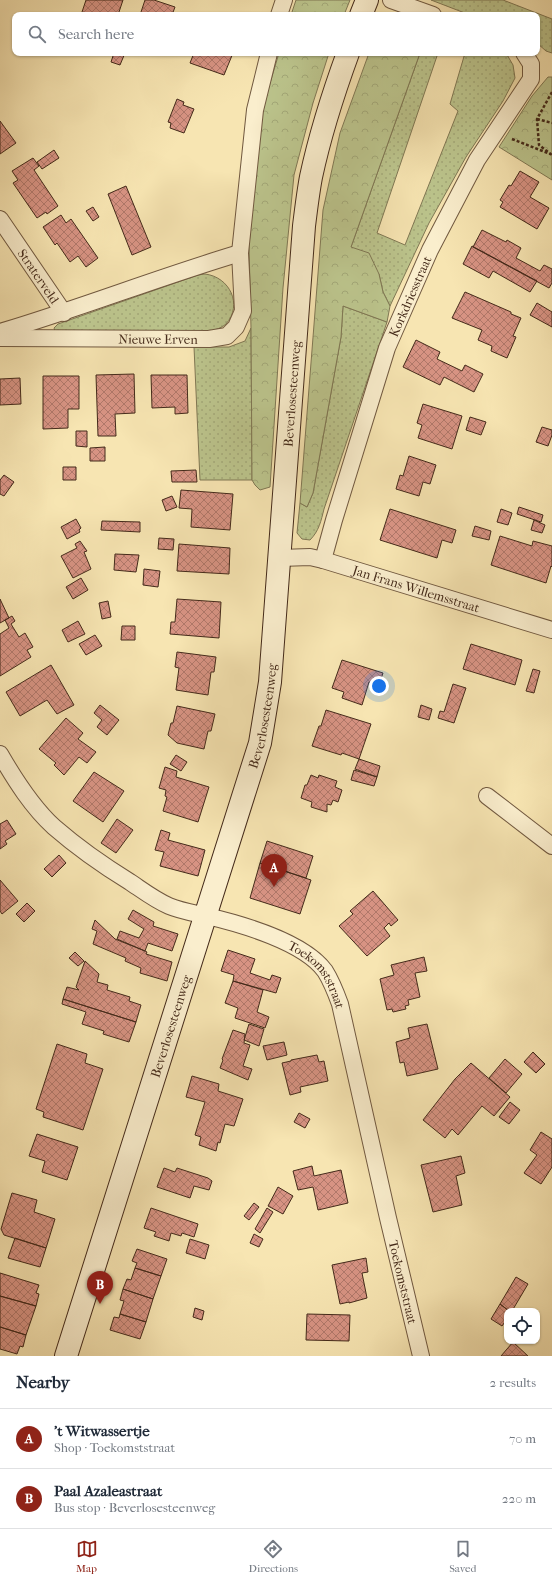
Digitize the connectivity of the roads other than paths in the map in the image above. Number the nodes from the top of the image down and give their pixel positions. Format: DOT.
graph roads {
  1 [pos="284,0"];
  2 [pos="367,0"];
  3 [pos="391,0"];
  4 [pos="280,12"];
  5 [pos="362,12"];
  6 [pos="425,12"];
  7 [pos="268,56"];
  8 [pos="347,56"];
  9 [pos="526,56"];
  10 [pos="0,219"];
  11 [pos="240,253"];
  12 [pos="64,313"];
  13 [pos="0,332"];
  14 [pos="0,338"];
  15 [pos="280,558"];
  16 [pos="323,560"];
  17 [pos="552,630"];
  18 [pos="0,754"];
  19 [pos="487,796"];
  20 [pos="552,846"];
  21 [pos="206,916"];
  22 [pos="66,1356"];
  23 [pos="421,1356"];
  1 -- 4 [label="street"];
  2 -- 5 [label="street"];
  3 -- 6 [label="street"];
  7 -- 11 [label="street, Nieuwe Erven"];
  8 -- 15 [label="street, Beverlosesteenweg"];
  9 -- 16 [label="street, Korkdriesstraat"];
  10 -- 12 [label="street, Straterveld"];
  11 -- 12 [label="street"];
  11 -- 14 [label="street, Nieuwe Erven"];
  12 -- 13 [label="street"];
  15 -- 16 [label="street, Jan Frans Willemsstraat"];
  15 -- 21 [label="street, Beverlosesteenweg"];
  16 -- 17 [label="street, Jan Frans Willemsstraat"];
  18 -- 21 [label="street, Toekomststraat"];
  19 -- 20 [label="street"];
  21 -- 22 [label="street, Beverlosesteenweg"];
  21 -- 23 [label="street, Toekomststraat"];
}
